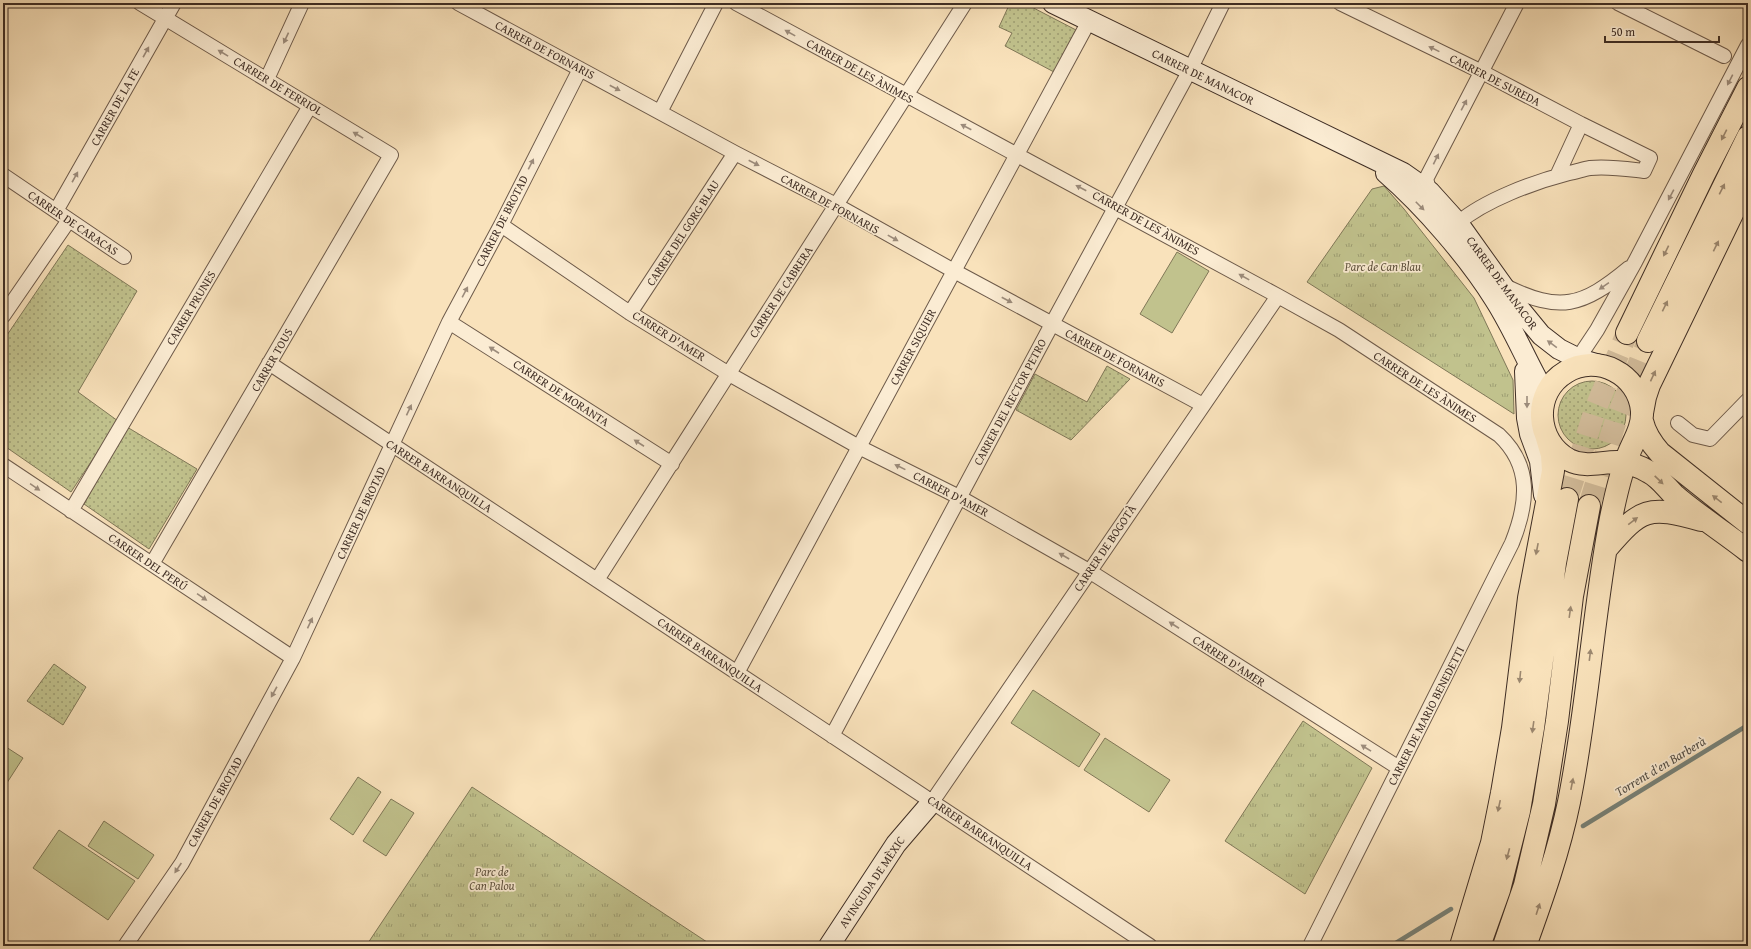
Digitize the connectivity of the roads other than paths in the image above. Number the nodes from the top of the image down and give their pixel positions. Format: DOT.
graph roads {
  1 [pos="140,3"];
  2 [pos="174,3"];
  3 [pos="302,3"];
  4 [pos="458,3"];
  5 [pos="716,3"];
  6 [pos="736,3"];
  7 [pos="965,3"];
  8 [pos="1053,3"];
  9 [pos="1223,3"];
  10 [pos="1340,3"];
  11 [pos="1517,3"];
  12 [pos="1618,3"];
  13 [pos="165,18"];
  14 [pos="1089,21"];
  15 [pos="1748,45"];
  16 [pos="1724,56"];
  17 [pos="580,69"];
  18 [pos="1190,70"];
  19 [pos="1482,72"];
  20 [pos="267,79"];
  21 [pos="1748,88"];
  22 [pos="906,96"];
  23 [pos="310,106"];
  24 [pos="660,112"];
  25 [pos="1581,124"];
  26 [pos="1748,137"];
  27 [pos="1354,149"];
  28 [pos="735,153"];
  29 [pos="1018,154"];
  30 [pos="391,155"];
  31 [pos="3,175"];
  32 [pos="1557,176"];
  33 [pos="1392,179"];
  34 [pos="1748,181"];
  35 [pos="1424,185"];
  36 [pos="836,205"];
  37 [pos="1115,206"];
  38 [pos="56,212"];
  39 [pos="68,220"];
  40 [pos="1458,223"];
  41 [pos="501,225"];
  42 [pos="124,257"];
  43 [pos="1635,262"];
  44 [pos="954,271"];
  45 [pos="1503,285"];
  46 [pos="1278,296"];
  47 [pos="630,313"];
  48 [pos="3,316"];
  49 [pos="450,322"];
  50 [pos="1052,324"];
  51 [pos="1627,333"];
  52 [pos="1648,341"];
  53 [pos="1521,350"];
  54 [pos="270,363"];
  55 [pos="1574,365"];
  56 [pos="729,374"];
  57 [pos="1748,400"];
  58 [pos="1203,405"];
  59 [pos="1542,407"];
  60 [pos="1642,417"];
  61 [pos="1678,423"];
  62 [pos="1547,438"];
  63 [pos="393,445"];
  64 [pos="859,447"];
  65 [pos="1620,457"];
  66 [pos="672,464"];
  67 [pos="3,465"];
  68 [pos="1524,480"];
  69 [pos="959,497"];
  70 [pos="1567,498"];
  71 [pos="1589,506"];
  72 [pos="1545,510"];
  73 [pos="71,511"];
  74 [pos="1748,522"];
  75 [pos="1712,524"];
  76 [pos="1606,550"];
  77 [pos="1748,551"];
  78 [pos="152,564"];
  79 [pos="1089,571"];
  80 [pos="597,580"];
  81 [pos="293,658"];
  82 [pos="737,673"];
  83 [pos="832,736"];
  84 [pos="1399,768"];
  85 [pos="932,802"];
  86 [pos="125,946"];
  87 [pos="829,946"];
  88 [pos="1150,946"];
  89 [pos="1310,946"];
  90 [pos="1461,946"];
  91 [pos="1479,946"];
  92 [pos="1504,946"];
  93 [pos="1524,946"];
  1 -- 13 [label="street, CARRER DE FERRIOL"];
  2 -- 13 [label="street, CARRER DE LA FE"];
  3 -- 20 [label="street, one-way"];
  4 -- 17 [label="street, CARRER DE FORNARIS"];
  5 -- 24 [label="street"];
  22 -- 6 [label="street, CARRER DE LES ÀNIMES, one-way"];
  7 -- 22 [label="street, CARRER DE CABRERA"];
  8 -- 14 [label="main road, CARRER DE MANACOR"];
  9 -- 18 [label="street, CARRER DEL RECTOR PETRO"];
  19 -- 10 [label="street, CARRER DE SUREDA, one-way"];
  11 -- 19 [label="street"];
  12 -- 16 [label="street"];
  20 -- 13 [label="street, CARRER DE FERRIOL, one-way"];
  38 -- 13 [label="street, CARRER DE LA FE, one-way"];
  14 -- 18 [label="main road, CARRER DE MANACOR"];
  14 -- 29 [label="street, CARRER SIQUIER"];
  15 -- 43 [label="street, one-way"];
  17 -- 24 [label="street, CARRER DE FORNARIS, one-way"];
  41 -- 17 [label="street, CARRER DE BROTAD, one-way"];
  18 -- 27 [label="main road, CARRER DE MANACOR"];
  18 -- 37 [label="street, CARRER DEL RECTOR PETRO"];
  19 -- 25 [label="street, CARRER DE SUREDA"];
  35 -- 19 [label="street, one-way"];
  20 -- 23 [label="street, CARRER DE FERRIOL"];
  21 -- 51 [label="main road, one-way"];
  29 -- 22 [label="street, CARRER DE LES ÀNIMES, one-way"];
  22 -- 36 [label="street, CARRER DE CABRERA"];
  30 -- 23 [label="street, CARRER DE FERRIOL, one-way"];
  23 -- 73 [label="street, CARRER PRUNES"];
  24 -- 28 [label="street, CARRER DE FORNARIS"];
  25 -- 32 [label="street"];
  25 -- 32 [label="street, CARRER DE SUREDA"];
  52 -- 26 [label="main road, one-way"];
  27 -- 33 [label="main road, CARRER DE MANACOR"];
  27 -- 35 [label="main road, CARRER DE MANACOR"];
  28 -- 36 [label="street, CARRER DE FORNARIS, one-way"];
  28 -- 47 [label="street, CARRER DEL GORG BLAU"];
  37 -- 29 [label="street, CARRER DE LES ÀNIMES, one-way"];
  29 -- 44 [label="street, CARRER SIQUIER"];
  30 -- 54 [label="street, CARRER TOUS"];
  31 -- 38 [label="street, CARRER DE CARACAS"];
  32 -- 40 [label="street"];
  33 -- 35 [label="street, CARRER DE MANACOR"];
  33 -- 53 [label="main road, CARRER DE MANACOR, one-way"];
  60 -- 34 [label="main road, one-way"];
  35 -- 40 [label="main road, CARRER DE MANACOR"];
  36 -- 44 [label="street, CARRER DE FORNARIS, one-way"];
  36 -- 56 [label="street, CARRER DE CABRERA"];
  46 -- 37 [label="street, CARRER DE LES ÀNIMES, one-way"];
  37 -- 50 [label="street, CARRER DEL RECTOR PETRO"];
  38 -- 39 [label="street, CARRER DE CARACAS"];
  39 -- 42 [label="street, CARRER DE CARACAS"];
  39 -- 48 [label="street"];
  40 -- 45 [label="main road, CARRER DE MANACOR"];
  41 -- 47 [label="street, CARRER D'AMER"];
  49 -- 41 [label="street, CARRER DE BROTAD, one-way"];
  43 -- 45 [label="street, one-way"];
  43 -- 55 [label="street"];
  44 -- 50 [label="street, CARRER DE FORNARIS, one-way"];
  44 -- 64 [label="street, CARRER SIQUIER"];
  55 -- 45 [label="main road, CARRER DE MANACOR, one-way"];
  46 -- 58 [label="street, CARRER DE BOGOTÀ"];
  46 -- 68 [label="street, CARRER DE LES ÀNIMES"];
  47 -- 56 [label="street, CARRER D'AMER"];
  63 -- 49 [label="street, CARRER DE BROTAD, one-way"];
  66 -- 49 [label="street, CARRER DE MORANTA, one-way"];
  50 -- 58 [label="street, CARRER DE FORNARIS"];
  50 -- 69 [label="street, CARRER DEL RECTOR PETRO"];
  53 -- 59 [label="main road, CARRER DE MANACOR"];
  53 -- 72 [label="main road, one-way"];
  54 -- 63 [label="street, CARRER BARRANQUILLA"];
  54 -- 78 [label="street, CARRER TOUS"];
  55 -- 59 [label="main road"];
  55 -- 60 [label="main road"];
  56 -- 64 [label="street, CARRER D'AMER"];
  56 -- 66 [label="street, CARRER DE CABRERA"];
  57 -- 61 [label="street"];
  58 -- 79 [label="street, CARRER DE BOGOTÀ"];
  59 -- 62 [label="main road"];
  60 -- 65 [label="main road"];
  74 -- 60 [label="main road, one-way"];
  62 -- 65 [label="main road"];
  62 -- 72 [label="main road"];
  63 -- 80 [label="street, CARRER BARRANQUILLA"];
  81 -- 63 [label="street, CARRER DE BROTAD, one-way"];
  69 -- 64 [label="street, CARRER D'AMER, one-way"];
  64 -- 82 [label="street, CARRER SIQUIER"];
  65 -- 75 [label="main road, one-way"];
  65 -- 76 [label="main road"];
  66 -- 80 [label="street, CARRER DE CABRERA"];
  67 -- 73 [label="street, CARRER DEL PERÚ, one-way"];
  68 -- 84 [label="street, CARRER DE MARIO BENEDETTI"];
  79 -- 69 [label="street, CARRER D'AMER, one-way"];
  69 -- 83 [label="street, CARRER DEL RECTOR PETRO"];
  70 -- 91 [label="main road, one-way"];
  92 -- 71 [label="main road, one-way"];
  72 -- 90 [label="main road, one-way"];
  73 -- 78 [label="street, CARRER DEL PERÚ"];
  76 -- 75 [label="main road, one-way"];
  75 -- 77 [label="main road"];
  93 -- 76 [label="main road, one-way"];
  78 -- 81 [label="street, CARRER DEL PERÚ, one-way"];
  84 -- 79 [label="street, CARRER D'AMER, one-way"];
  79 -- 85 [label="street, CARRER DE BOGOTÀ"];
  80 -- 82 [label="street, CARRER BARRANQUILLA"];
  81 -- 86 [label="street, CARRER DE BROTAD, one-way"];
  82 -- 83 [label="street, CARRER BARRANQUILLA"];
  83 -- 85 [label="street, CARRER BARRANQUILLA"];
  84 -- 89 [label="street, CARRER DE MARIO BENEDETTI"];
  85 -- 87 [label="main road, AVINGUDA DE MÈXIC"];
  85 -- 88 [label="street, CARRER BARRANQUILLA"];
}
